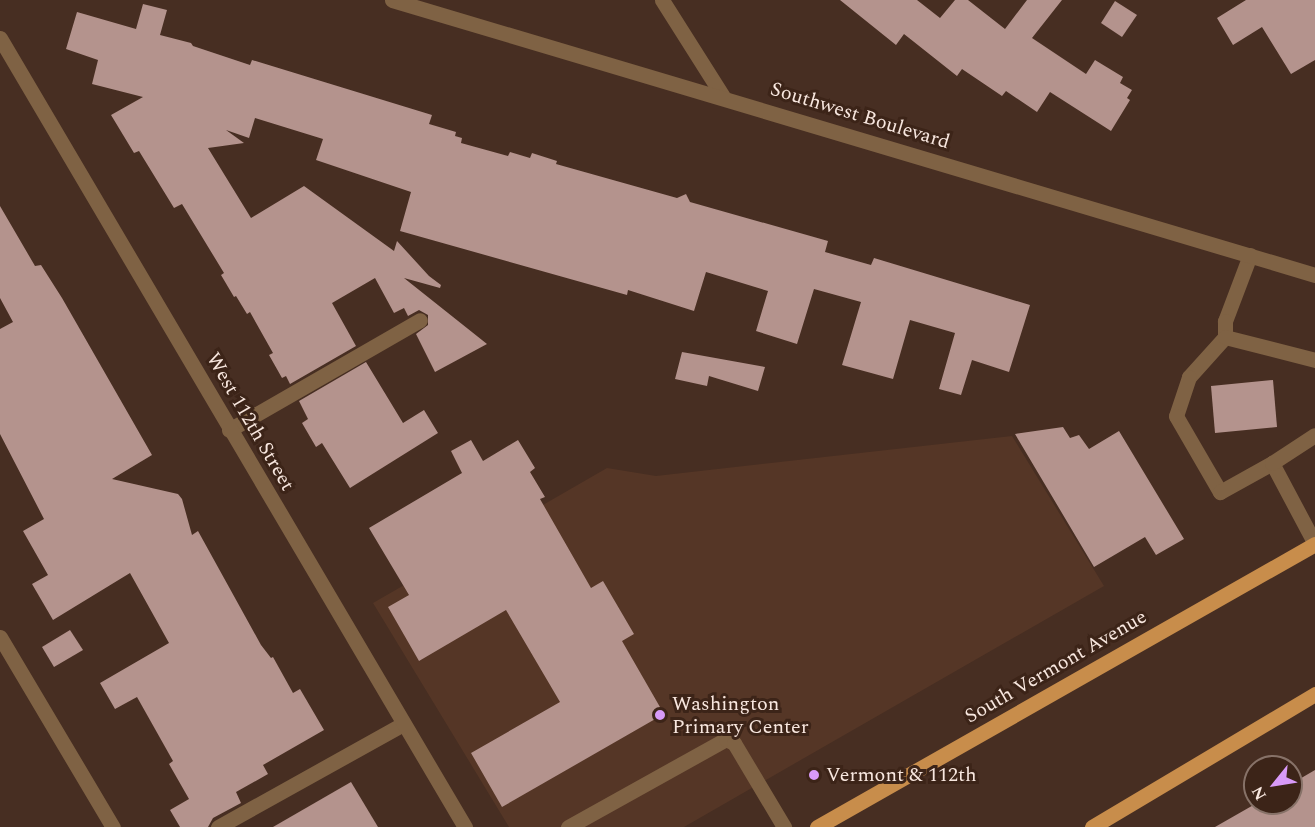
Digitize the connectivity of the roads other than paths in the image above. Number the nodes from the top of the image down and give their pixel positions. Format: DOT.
graph roads {
  1 [pos="392,0"];
  2 [pos="663,0"];
  3 [pos="0,38"];
  4 [pos="724,98"];
  5 [pos="1250,255"];
  6 [pos="1315,275"];
  7 [pos="420,320"];
  8 [pos="1225,337"];
  9 [pos="1315,360"];
  10 [pos="229,430"];
  11 [pos="1315,435"];
  12 [pos="1272,463"];
  13 [pos="1315,544"];
  14 [pos="0,637"];
  15 [pos="1315,694"];
  16 [pos="403,724"];
  17 [pos="113,827"];
  18 [pos="218,827"];
  19 [pos="465,827"];
  20 [pos="568,827"];
  21 [pos="784,827"];
  22 [pos="817,827"];
  23 [pos="1092,827"];
  1 -- 4 [label="street, Southwest Boulevard"];
  2 -- 4 [label="street"];
  3 -- 10 [label="street, West 112th Street"];
  4 -- 5 [label="street, Southwest Boulevard"];
  5 -- 6 [label="street, Southwest Boulevard"];
  5 -- 8 [label="street"];
  7 -- 10 [label="street"];
  8 -- 9 [label="street"];
  8 -- 12 [label="street"];
  10 -- 16 [label="street, West 112th Street"];
  11 -- 12 [label="street"];
  12 -- 13 [label="street"];
  13 -- 22 [label="main road, South Vermont Avenue"];
  14 -- 17 [label="street"];
  15 -- 23 [label="main road"];
  16 -- 18 [label="street"];
  16 -- 19 [label="street, West 112th Street"];
  20 -- 21 [label="street"];
}
